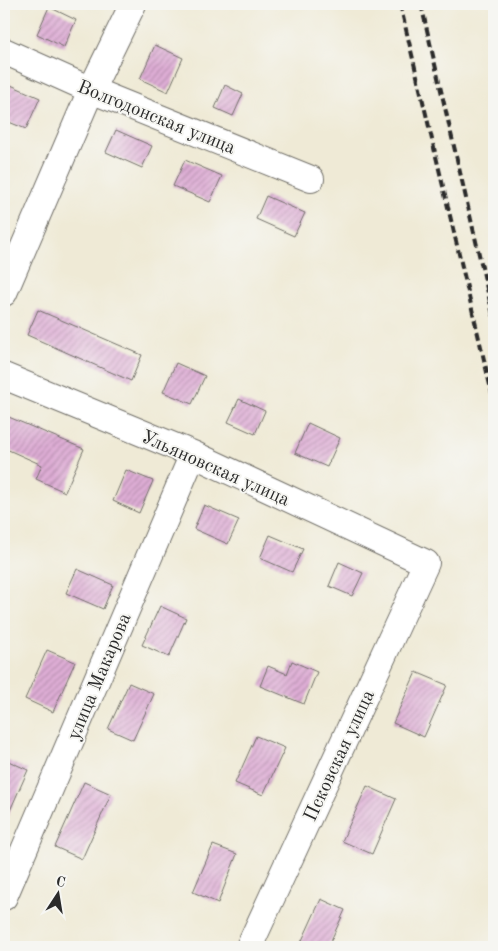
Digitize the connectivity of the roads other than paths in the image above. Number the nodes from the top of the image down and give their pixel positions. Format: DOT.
graph roads {
  1 [pos="133,4"];
  2 [pos="4,51"];
  3 [pos="91,90"];
  4 [pos="311,179"];
  5 [pos="4,293"];
  6 [pos="4,376"];
  7 [pos="193,454"];
  8 [pos="426,564"];
  9 [pos="4,897"];
  10 [pos="250,947"];
  1 -- 3 [label="street"];
  2 -- 3 [label="street, Волгодонская улица"];
  3 -- 4 [label="street, Волгодонская улица"];
  3 -- 5 [label="street"];
  6 -- 7 [label="street, Ульяновская улица"];
  7 -- 8 [label="street, Ульяновская улица"];
  7 -- 9 [label="street, улица Макарова"];
  8 -- 10 [label="street, Псковская улица"];
}
